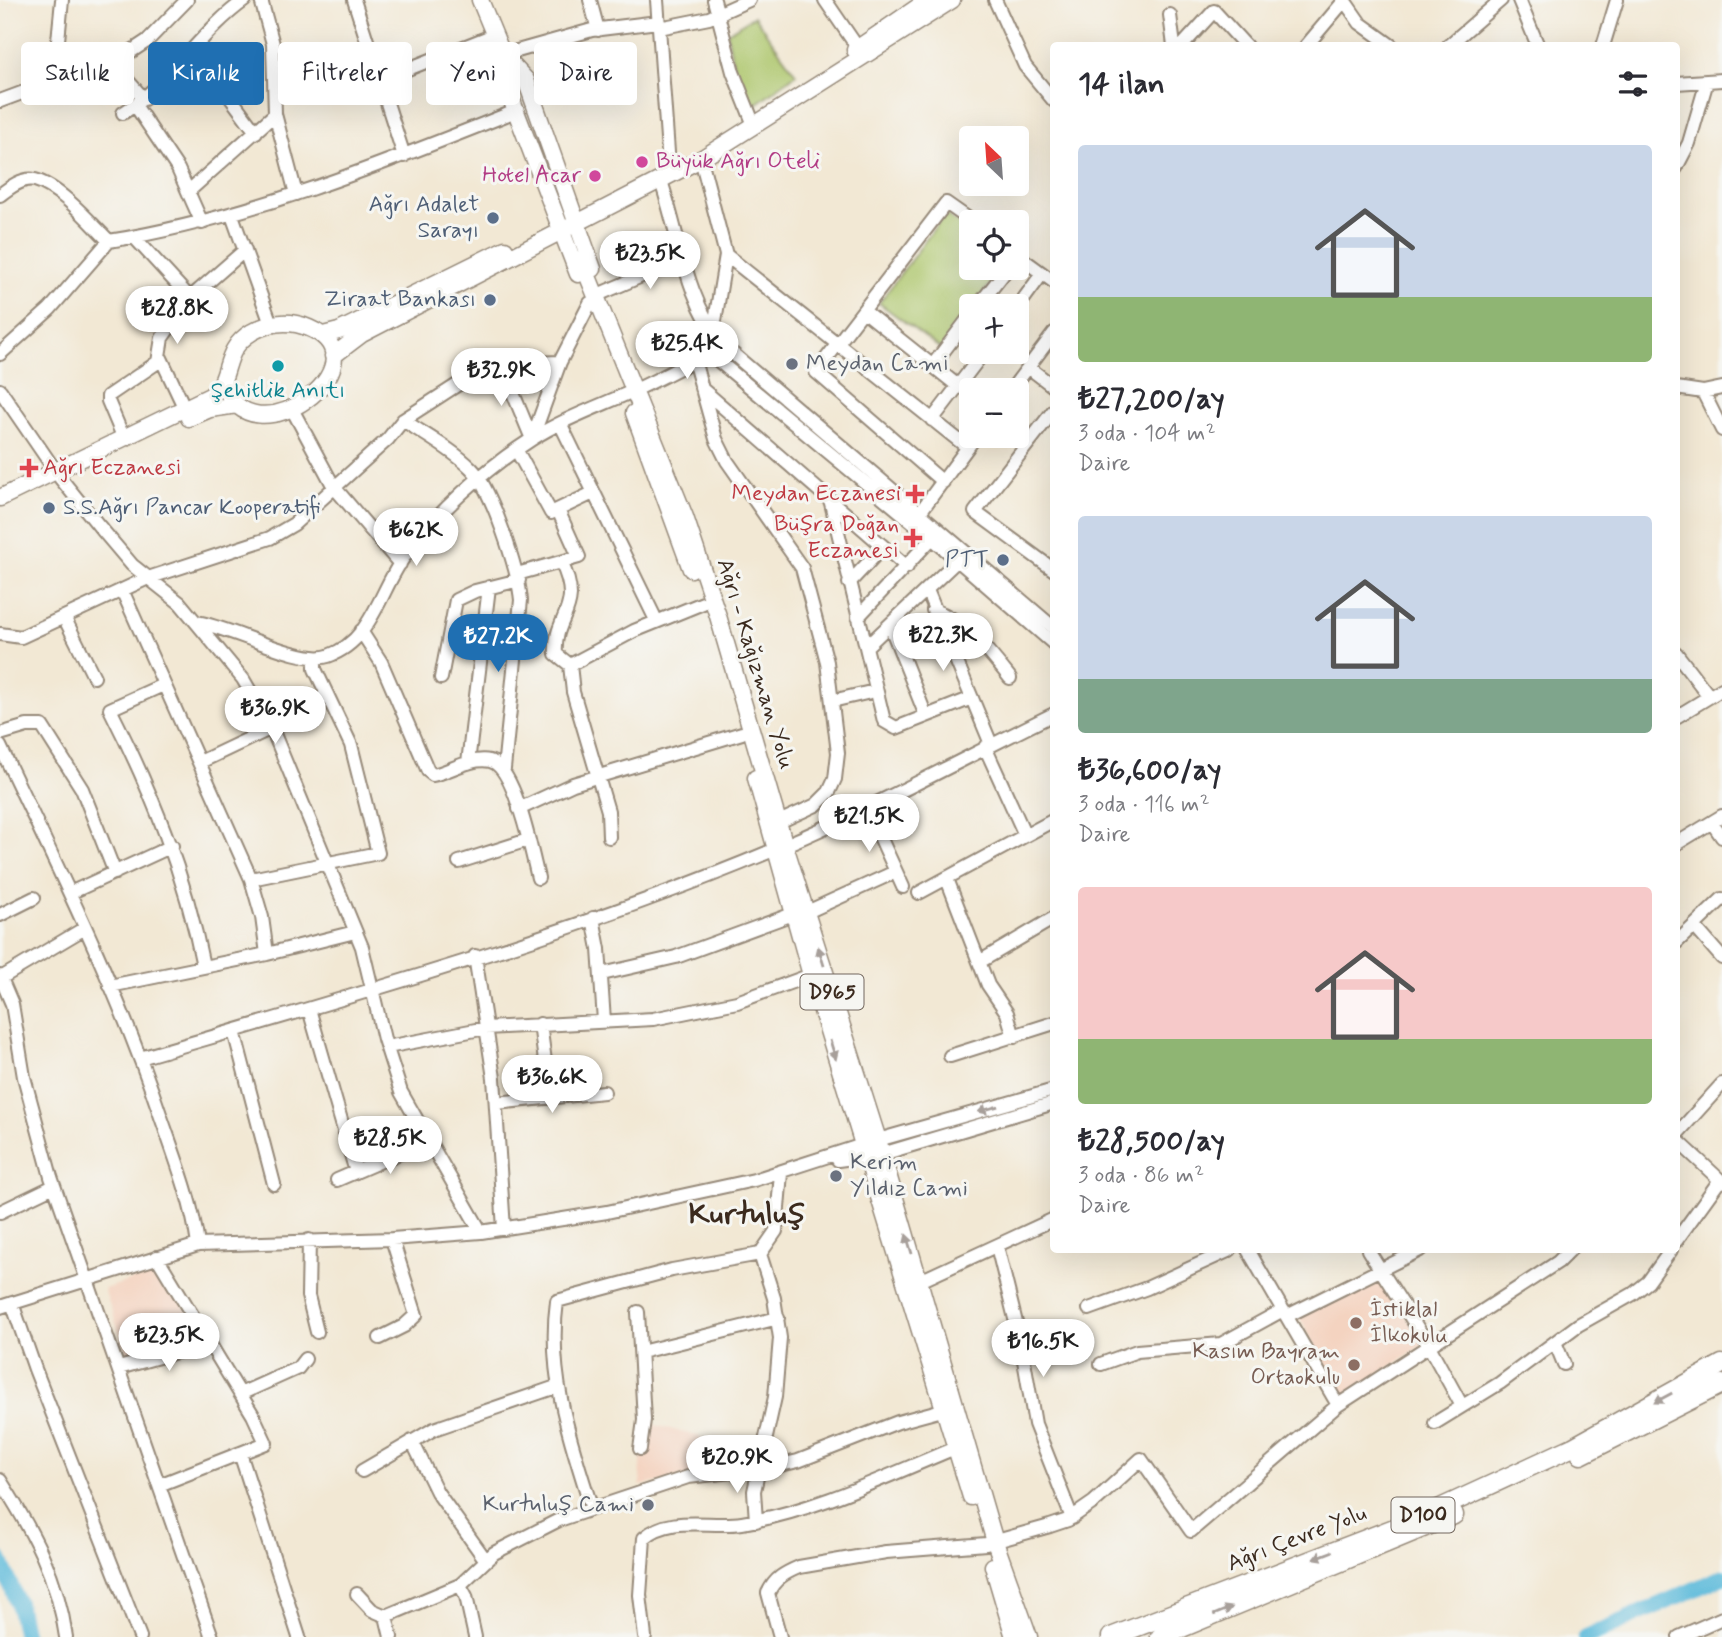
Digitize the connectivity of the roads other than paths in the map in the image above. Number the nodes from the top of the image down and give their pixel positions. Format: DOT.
graph roads {
  1 [pos="62,0"];
  2 [pos="187,0"];
  3 [pos="245,0"];
  4 [pos="261,0"];
  5 [pos="354,0"];
  6 [pos="480,0"];
  7 [pos="590,0"];
  8 [pos="657,0"];
  9 [pos="714,0"];
  10 [pos="749,0"];
  11 [pos="825,0"];
  12 [pos="929,0"];
  13 [pos="952,0"];
  14 [pos="995,0"];
  15 [pos="1501,0"];
  16 [pos="1519,0"];
  17 [pos="1617,0"];
  18 [pos="1344,1"];
  19 [pos="718,15"];
  20 [pos="1170,15"];
  21 [pos="659,25"];
  22 [pos="598,30"];
  23 [pos="494,35"];
  24 [pos="58,42"];
  25 [pos="200,42"];
  26 [pos="368,42"];
  27 [pos="497,42"];
  28 [pos="1173,42"];
  29 [pos="1186,42"];
  30 [pos="1242,42"];
  31 [pos="1309,42"];
  32 [pos="1386,42"];
  33 [pos="1453,42"];
  34 [pos="1536,42"];
  35 [pos="1604,42"];
  36 [pos="134,50"];
  37 [pos="520,51"];
  38 [pos="861,52"];
  39 [pos="412,67"];
  40 [pos="520,73"];
  41 [pos="1722,80"];
  42 [pos="1707,81"];
  43 [pos="1680,83"];
  44 [pos="21,93"];
  45 [pos="148,93"];
  46 [pos="134,95"];
  47 [pos="1050,95"];
  48 [pos="520,99"];
  49 [pos="0,101"];
  50 [pos="139,102"];
  51 [pos="235,105"];
  52 [pos="388,105"];
  53 [pos="514,105"];
  54 [pos="516,111"];
  55 [pos="123,113"];
  56 [pos="275,114"];
  57 [pos="752,120"];
  58 [pos="256,132"];
  59 [pos="404,156"];
  60 [pos="701,159"];
  61 [pos="1680,160"];
  62 [pos="665,173"];
  63 [pos="552,183"];
  64 [pos="190,190"];
  65 [pos="296,194"];
  66 [pos="0,195"];
  67 [pos="959,212"];
  68 [pos="232,215"];
  69 [pos="202,223"];
  70 [pos="569,223"];
  71 [pos="135,238"];
  72 [pos="109,241"];
  73 [pos="244,250"];
  74 [pos="726,255"];
  75 [pos="684,258"];
  76 [pos="581,259"];
  77 [pos="1029,265"];
  78 [pos="1042,274"];
  79 [pos="1050,279"];
  80 [pos="999,280"];
  81 [pos="987,294"];
  82 [pos="1027,294"];
  83 [pos="190,298"];
  84 [pos="596,298"];
  85 [pos="864,311"];
  86 [pos="271,324"];
  87 [pos="959,331"];
  88 [pos="713,333"];
  89 [pos="323,335"];
  90 [pos="1050,338"];
  91 [pos="839,343"];
  92 [pos="724,346"];
  93 [pos="709,353"];
  94 [pos="0,354"];
  95 [pos="333,356"];
  96 [pos="161,358"];
  97 [pos="694,360"];
  98 [pos="560,362"];
  99 [pos="501,364"];
  100 [pos="975,364"];
  101 [pos="933,365"];
  102 [pos="1028,367"];
  103 [pos="1020,378"];
  104 [pos="224,383"];
  105 [pos="1050,384"];
  106 [pos="958,386"];
  107 [pos="701,388"];
  108 [pos="1680,388"];
  109 [pos="1722,388"];
  110 [pos="0,390"];
  111 [pos="1703,391"];
  112 [pos="631,392"];
  113 [pos="237,405"];
  114 [pos="185,409"];
  115 [pos="292,409"];
  116 [pos="1050,415"];
  117 [pos="403,420"];
  118 [pos="932,420"];
  119 [pos="561,425"];
  120 [pos="1722,430"];
  121 [pos="124,439"];
  122 [pos="532,439"];
  123 [pos="959,441"];
  124 [pos="966,448"];
  125 [pos="517,452"];
  126 [pos="59,475"];
  127 [pos="479,478"];
  128 [pos="943,482"];
  129 [pos="334,487"];
  130 [pos="593,494"];
  131 [pos="0,498"];
  132 [pos="830,499"];
  133 [pos="0,508"];
  134 [pos="558,510"];
  135 [pos="916,518"];
  136 [pos="936,534"];
  137 [pos="883,547"];
  138 [pos="961,556"];
  139 [pos="561,562"];
  140 [pos="400,564"];
  141 [pos="907,567"];
  142 [pos="1050,567"];
  143 [pos="518,577"];
  144 [pos="148,578"];
  145 [pos="849,583"];
  146 [pos="489,587"];
  147 [pos="122,590"];
  148 [pos="927,590"];
  149 [pos="703,603"];
  150 [pos="933,610"];
  151 [pos="64,617"];
  152 [pos="858,617"];
  153 [pos="656,620"];
  154 [pos="196,622"];
  155 [pos="890,625"];
  156 [pos="1050,625"];
  157 [pos="361,631"];
  158 [pos="0,634"];
  159 [pos="1050,640"];
  160 [pos="866,648"];
  161 [pos="1680,658"];
  162 [pos="315,659"];
  163 [pos="570,665"];
  164 [pos="94,677"];
  165 [pos="441,678"];
  166 [pos="1010,678"];
  167 [pos="163,685"];
  168 [pos="1722,689"];
  169 [pos="875,691"];
  170 [pos="327,694"];
  171 [pos="1709,695"];
  172 [pos="972,698"];
  173 [pos="832,701"];
  174 [pos="1680,714"];
  175 [pos="1050,715"];
  176 [pos="926,716"];
  177 [pos="272,729"];
  178 [pos="742,733"];
  179 [pos="0,734"];
  180 [pos="0,746"];
  181 [pos="988,746"];
  182 [pos="200,762"];
  183 [pos="468,763"];
  184 [pos="504,769"];
  185 [pos="597,778"];
  186 [pos="866,806"];
  187 [pos="519,808"];
  188 [pos="1717,820"];
  189 [pos="779,822"];
  190 [pos="1050,822"];
  191 [pos="1025,835"];
  192 [pos="609,837"];
  193 [pos="1722,837"];
  194 [pos="528,840"];
  195 [pos="1680,842"];
  196 [pos="172,846"];
  197 [pos="779,848"];
  198 [pos="459,862"];
  199 [pos="326,863"];
  200 [pos="895,872"];
  201 [pos="115,873"];
  202 [pos="538,878"];
  203 [pos="251,879"];
  204 [pos="947,879"];
  205 [pos="903,887"];
  206 [pos="70,893"];
  207 [pos="919,893"];
  208 [pos="34,898"];
  209 [pos="1722,899"];
  210 [pos="800,913"];
  211 [pos="0,915"];
  212 [pos="593,918"];
  213 [pos="1050,920"];
  214 [pos="85,928"];
  215 [pos="1695,928"];
  216 [pos="355,932"];
  217 [pos="1680,940"];
  218 [pos="267,954"];
  219 [pos="475,956"];
  220 [pos="1722,958"];
  221 [pos="981,961"];
  222 [pos="203,966"];
  223 [pos="602,974"];
  224 [pos="811,975"];
  225 [pos="0,977"];
  226 [pos="110,986"];
  227 [pos="373,988"];
  228 [pos="309,1009"];
  229 [pos="604,1021"];
  230 [pos="540,1024"];
  231 [pos="1050,1024"];
  232 [pos="486,1028"];
  233 [pos="234,1031"];
  234 [pos="1014,1037"];
  235 [pos="387,1047"];
  236 [pos="950,1056"];
  237 [pos="140,1058"];
  238 [pos="1722,1084"];
  239 [pos="1050,1091"];
  240 [pos="604,1092"];
  241 [pos="550,1098"];
  242 [pos="496,1103"];
  243 [pos="1050,1104"];
  244 [pos="1680,1132"];
  245 [pos="430,1140"];
  246 [pos="1680,1141"];
  247 [pos="880,1147"];
  248 [pos="864,1151"];
  249 [pos="356,1172"];
  250 [pos="781,1173"];
  251 [pos="337,1180"];
  252 [pos="1721,1181"];
  253 [pos="274,1184"];
  254 [pos="54,1186"];
  255 [pos="0,1212"];
  256 [pos="1050,1221"];
  257 [pos="504,1229"];
  258 [pos="481,1232"];
  259 [pos="1680,1236"];
  260 [pos="392,1239"];
  261 [pos="309,1240"];
  262 [pos="198,1245"];
  263 [pos="997,1246"];
  264 [pos="1223,1253"];
  265 [pos="1250,1253"];
  266 [pos="1370,1253"];
  267 [pos="1414,1253"];
  268 [pos="1567,1253"];
  269 [pos="1669,1253"];
  270 [pos="760,1254"];
  271 [pos="157,1257"];
  272 [pos="1380,1271"];
  273 [pos="88,1278"];
  274 [pos="920,1281"];
  275 [pos="6,1305"];
  276 [pos="1090,1309"];
  277 [pos="638,1312"];
  278 [pos="1285,1313"];
  279 [pos="778,1318"];
  280 [pos="317,1332"];
  281 [pos="380,1338"];
  282 [pos="1555,1342"];
  283 [pos="209,1343"];
  284 [pos="1429,1346"];
  285 [pos="641,1352"];
  286 [pos="305,1359"];
  287 [pos="1101,1364"];
  288 [pos="1564,1364"];
  289 [pos="1722,1364"];
  290 [pos="119,1368"];
  291 [pos="1722,1384"];
  292 [pos="556,1387"];
  293 [pos="240,1394"];
  294 [pos="1338,1405"];
  295 [pos="1462,1406"];
  296 [pos="946,1409"];
  297 [pos="1435,1423"];
  298 [pos="412,1441"];
  299 [pos="955,1448"];
  300 [pos="640,1449"];
  301 [pos="240,1453"];
  302 [pos="758,1470"];
  303 [pos="362,1471"];
  304 [pos="0,1480"];
  305 [pos="159,1485"];
  306 [pos="592,1509"];
  307 [pos="1072,1518"];
  308 [pos="755,1521"];
  309 [pos="990,1543"];
  310 [pos="485,1559"];
  311 [pos="460,1585"];
  312 [pos="357,1594"];
  313 [pos="386,1616"];
  314 [pos="1722,1618"];
  315 [pos="66,1637"];
  316 [pos="140,1637"];
  317 [pos="212,1637"];
  318 [pos="299,1637"];
  319 [pos="391,1637"];
  320 [pos="475,1637"];
  321 [pos="645,1637"];
  322 [pos="780,1637"];
  323 [pos="1014,1637"];
  324 [pos="1029,1637"];
  325 [pos="1111,1637"];
  326 [pos="1160,1637"];
  327 [pos="1679,1637"];
  1 -- 24 [label="street"];
  2 -- 36 [label="street"];
  3 -- 25 [label="street"];
  4 -- 56 [label="street"];
  5 -- 26 [label="street"];
  6 -- 23 [label="main road"];
  7 -- 22 [label="street"];
  8 -- 21 [label="street"];
  9 -- 19 [label="street"];
  10 -- 19 [label="street"];
  11 -- 38 [label="street"];
  12 -- 38 [label="main road"];
  13 -- 38 [label="main road"];
  14 -- 47 [label="street"];
  15 -- 33 [label="street"];
  16 -- 34 [label="street"];
  17 -- 35 [label="street"];
  18 -- 31 [label="street"];
  18 -- 32 [label="street"];
  19 -- 21 [label="street"];
  19 -- 57 [label="street"];
  20 -- 28 [label="street"];
  21 -- 22 [label="street"];
  21 -- 62 [label="street"];
  22 -- 37 [label="street"];
  23 -- 27 [label="main road"];
  23 -- 39 [label="street"];
  29 -- 30 [label="street"];
  38 -- 57 [label="main road"];
  38 -- 60 [label="main road"];
  40 -- 70 [label="main road"];
  41 -- 42 [label="street"];
  42 -- 43 [label="street"];
  42 -- 61 [label="street"];
  44 -- 49 [label="street"];
  45 -- 50 [label="street"];
  46 -- 50 [label="street"];
  48 -- 63 [label="main road"];
  50 -- 55 [label="street"];
  50 -- 64 [label="street"];
  51 -- 58 [label="street"];
  52 -- 59 [label="street"];
  53 -- 54 [label="main road"];
  54 -- 59 [label="street"];
  54 -- 70 [label="main road"];
  56 -- 58 [label="street"];
  56 -- 65 [label="street"];
  57 -- 62 [label="main road"];
  58 -- 64 [label="street"];
  59 -- 65 [label="street"];
  60 -- 62 [label="main road"];
  60 -- 74 [label="street"];
  62 -- 70 [label="main road"];
  62 -- 75 [label="street"];
  64 -- 69 [label="street"];
  65 -- 68 [label="street"];
  66 -- 72 [label="street"];
  67 -- 85 [label="street"];
  68 -- 69 [label="street"];
  68 -- 73 [label="street"];
  69 -- 71 [label="street"];
  70 -- 84 [label="main road"];
  70 -- 89 [label="main road"];
  70 -- 95 [label="main road"];
  71 -- 72 [label="street"];
  71 -- 83 [label="street"];
  72 -- 94 [label="street"];
  73 -- 83 [label="street"];
  73 -- 86 [label="street"];
  74 -- 88 [label="street"];
  74 -- 91 [label="street"];
  75 -- 84 [label="street"];
  75 -- 88 [label="street"];
  76 -- 112 [label="main road, Ağrı - Kağızman Yolu / D965"];
  77 -- 78 [label="street"];
  78 -- 79 [label="street"];
  78 -- 82 [label="street"];
  80 -- 81 [label="street"];
  83 -- 96 [label="street"];
  84 -- 98 [label="street"];
  84 -- 112 [label="main road"];
  85 -- 91 [label="street"];
  85 -- 101 [label="street"];
  86 -- 89 [label="main road"];
  86 -- 104 [label="main road"];
  87 -- 101 [label="street"];
  88 -- 92 [label="street"];
  89 -- 95 [label="main road"];
  90 -- 102 [label="street"];
  91 -- 118 [label="street"];
  91 -- 128 [label="street"];
  92 -- 93 [label="street"];
  92 -- 135 [label="street"];
  93 -- 97 [label="street"];
  93 -- 135 [label="street"];
  95 -- 115 [label="main road"];
  96 -- 114 [label="street"];
  96 -- 121 [label="street"];
  97 -- 107 [label="street"];
  97 -- 112 [label="street"];
  98 -- 99 [label="street"];
  98 -- 122 [label="street"];
  99 -- 117 [label="street"];
  99 -- 122 [label="street"];
  100 -- 106 [label="street"];
  101 -- 106 [label="street"];
  102 -- 103 [label="street"];
  102 -- 105 [label="street"];
  104 -- 113 [label="main road"];
  104 -- 114 [label="main road"];
  106 -- 118 [label="street"];
  107 -- 132 [label="street"];
  107 -- 173 [label="street"];
  108 -- 111 [label="street"];
  109 -- 111 [label="street"];
  110 -- 126 [label="street"];
  111 -- 120 [label="street"];
  112 -- 119 [label="street"];
  112 -- 149 [label="main road, Ağrı - Kağızman Yolu / D965"];
  112 -- 189 [label="main road, Ağrı - Kağızman Yolu / D965"];
  113 -- 115 [label="main road"];
  113 -- 126 [label="main road"];
  114 -- 121 [label="main road"];
  115 -- 129 [label="street"];
  116 -- 142 [label="street"];
  117 -- 127 [label="street"];
  117 -- 129 [label="street"];
  118 -- 123 [label="street"];
  119 -- 122 [label="street"];
  119 -- 130 [label="street"];
  121 -- 126 [label="main road"];
  122 -- 125 [label="street"];
  124 -- 128 [label="street"];
  125 -- 127 [label="street"];
  125 -- 134 [label="street"];
  126 -- 131 [label="main road"];
  126 -- 133 [label="main road"];
  126 -- 144 [label="street"];
  127 -- 140 [label="street"];
  127 -- 143 [label="street"];
  128 -- 135 [label="street"];
  129 -- 140 [label="street"];
  129 -- 144 [label="street"];
  130 -- 134 [label="street"];
  130 -- 153 [label="street"];
  132 -- 137 [label="street"];
  132 -- 145 [label="street"];
  134 -- 139 [label="street"];
  135 -- 136 [label="street"];
  136 -- 138 [label="street"];
  136 -- 141 [label="street"];
  137 -- 141 [label="street"];
  137 -- 145 [label="street"];
  138 -- 148 [label="street"];
  138 -- 156 [label="street"];
  138 -- 159 [label="street"];
  139 -- 143 [label="street"];
  139 -- 163 [label="street"];
  140 -- 157 [label="street"];
  141 -- 152 [label="street"];
  143 -- 146 [label="street"];
  143 -- 184 [label="street"];
  144 -- 147 [label="street"];
  144 -- 154 [label="street"];
  145 -- 152 [label="street"];
  146 -- 165 [label="street"];
  146 -- 183 [label="street"];
  147 -- 151 [label="street"];
  147 -- 167 [label="street"];
  148 -- 150 [label="street"];
  148 -- 155 [label="street"];
  149 -- 153 [label="street"];
  149 -- 178 [label="main road, Ağrı - Kağızman Yolu / D965"];
  150 -- 166 [label="street"];
  150 -- 172 [label="street"];
  151 -- 158 [label="street"];
  151 -- 164 [label="street"];
  152 -- 160 [label="street"];
  153 -- 163 [label="street"];
  154 -- 162 [label="street"];
  154 -- 177 [label="street"];
  155 -- 160 [label="street"];
  155 -- 176 [label="street"];
  157 -- 162 [label="street"];
  157 -- 183 [label="street"];
  160 -- 169 [label="street"];
  161 -- 171 [label="street"];
  162 -- 170 [label="street"];
  163 -- 185 [label="street"];
  167 -- 182 [label="street"];
  167 -- 196 [label="street"];
  168 -- 171 [label="street"];
  169 -- 173 [label="street"];
  169 -- 176 [label="street"];
  170 -- 177 [label="street"];
  170 -- 199 [label="street"];
  171 -- 174 [label="street"];
  172 -- 176 [label="street"];
  172 -- 181 [label="street"];
  173 -- 189 [label="street"];
  175 -- 181 [label="street"];
  177 -- 182 [label="street"];
  177 -- 199 [label="street"];
  178 -- 185 [label="street"];
  178 -- 197 [label="main road, Ağrı - Kağızman Yolu / D965"];
  179 -- 201 [label="street"];
  180 -- 206 [label="street"];
  181 -- 186 [label="street"];
  181 -- 191 [label="street"];
  182 -- 203 [label="street"];
  183 -- 184 [label="street"];
  184 -- 187 [label="street"];
  185 -- 187 [label="street"];
  185 -- 192 [label="street"];
  186 -- 197 [label="street"];
  186 -- 200 [label="street"];
  187 -- 194 [label="street"];
  188 -- 193 [label="street"];
  188 -- 195 [label="street"];
  189 -- 197 [label="main road, Ağrı - Kağızman Yolu / D965"];
  190 -- 191 [label="street"];
  191 -- 204 [label="street"];
  194 -- 198 [label="street"];
  194 -- 202 [label="street"];
  196 -- 201 [label="street"];
  196 -- 222 [label="street"];
  197 -- 210 [label="main road, Ağrı - Kağızman Yolu / D965"];
  197 -- 212 [label="street"];
  199 -- 203 [label="street"];
  199 -- 216 [label="street"];
  200 -- 205 [label="street"];
  200 -- 210 [label="street"];
  201 -- 206 [label="street"];
  203 -- 218 [label="street"];
  204 -- 207 [label="street"];
  204 -- 221 [label="street"];
  206 -- 214 [label="street"];
  208 -- 211 [label="street"];
  209 -- 215 [label="street"];
  210 -- 223 [label="street"];
  210 -- 224 [label="main road, Ağrı - Kağızman Yolu / D965"];
  247 -- 210 [label="main road, Ağrı - Kağızman Yolu / D965, one-way"];
  212 -- 219 [label="street"];
  212 -- 223 [label="street"];
  213 -- 221 [label="street"];
  214 -- 225 [label="street"];
  214 -- 226 [label="street"];
  215 -- 217 [label="street"];
  215 -- 220 [label="street"];
  216 -- 218 [label="street"];
  216 -- 227 [label="street"];
  218 -- 222 [label="street"];
  219 -- 227 [label="street"];
  219 -- 232 [label="street"];
  221 -- 234 [label="street"];
  222 -- 226 [label="street"];
  223 -- 229 [label="street"];
  224 -- 229 [label="street"];
  224 -- 248 [label="main road, Ağrı - Kağızman Yolu / D965, one-way"];
  225 -- 254 [label="street"];
  226 -- 237 [label="street"];
  227 -- 228 [label="street"];
  227 -- 235 [label="street"];
  228 -- 233 [label="street"];
  228 -- 249 [label="street"];
  229 -- 230 [label="street"];
  230 -- 232 [label="street"];
  230 -- 241 [label="street"];
  231 -- 234 [label="street"];
  232 -- 235 [label="street"];
  232 -- 242 [label="street"];
  233 -- 237 [label="street"];
  233 -- 253 [label="street"];
  234 -- 236 [label="street"];
  235 -- 245 [label="street"];
  237 -- 262 [label="street"];
  238 -- 244 [label="street"];
  239 -- 247 [label="street, one-way"];
  240 -- 241 [label="street"];
  241 -- 242 [label="street"];
  242 -- 257 [label="street"];
  243 -- 247 [label="street"];
  245 -- 249 [label="street"];
  245 -- 258 [label="street"];
  246 -- 252 [label="street"];
  247 -- 248 [label="street"];
  274 -- 247 [label="main road, Ağrı - Kağızman Yolu / D965, one-way"];
  248 -- 250 [label="street"];
  248 -- 296 [label="main road, Ağrı - Kağızman Yolu / D965"];
  249 -- 251 [label="street"];
  250 -- 257 [label="street"];
  250 -- 270 [label="street"];
  252 -- 259 [label="street"];
  254 -- 255 [label="street"];
  254 -- 273 [label="street"];
  256 -- 263 [label="street"];
  257 -- 258 [label="street"];
  258 -- 260 [label="street"];
  260 -- 261 [label="street"];
  260 -- 281 [label="street"];
  261 -- 262 [label="street"];
  261 -- 280 [label="street"];
  262 -- 271 [label="street"];
  263 -- 274 [label="street"];
  263 -- 307 [label="street"];
  264 -- 276 [label="street"];
  265 -- 278 [label="street"];
  266 -- 272 [label="street"];
  267 -- 272 [label="street"];
  268 -- 284 [label="street"];
  269 -- 282 [label="street"];
  270 -- 279 [label="street"];
  270 -- 292 [label="street"];
  271 -- 273 [label="street"];
  271 -- 283 [label="street"];
  272 -- 278 [label="street"];
  272 -- 284 [label="street"];
  273 -- 275 [label="street"];
  273 -- 290 [label="street"];
  274 -- 309 [label="main road, Ağrı - Kağızman Yolu / D965"];
  275 -- 316 [label="street"];
  277 -- 285 [label="street"];
  278 -- 287 [label="street"];
  278 -- 294 [label="street"];
  279 -- 285 [label="street"];
  279 -- 302 [label="street"];
  282 -- 288 [label="street"];
  282 -- 295 [label="street"];
  283 -- 290 [label="street"];
  283 -- 293 [label="street"];
  284 -- 294 [label="street"];
  284 -- 295 [label="street"];
  285 -- 300 [label="street"];
  286 -- 293 [label="street"];
  289 -- 325 [label="highway, Ağrı Çevre Yolu / D100, one-way"];
  290 -- 305 [label="street"];
  326 -- 291 [label="highway, Ağrı Çevre Yolu / D100, one-way"];
  292 -- 298 [label="street"];
  292 -- 306 [label="street"];
  293 -- 301 [label="street"];
  294 -- 307 [label="street"];
  295 -- 297 [label="street"];
  296 -- 299 [label="main road, Ağrı - Kağızman Yolu / D965"];
  296 -- 302 [label="street"];
  298 -- 303 [label="street"];
  298 -- 310 [label="street"];
  299 -- 308 [label="street"];
  299 -- 309 [label="main road, Ağrı - Kağızman Yolu / D965"];
  301 -- 305 [label="street"];
  301 -- 318 [label="street"];
  302 -- 306 [label="street"];
  302 -- 308 [label="street"];
  304 -- 315 [label="street"];
  305 -- 317 [label="street"];
  306 -- 310 [label="street"];
  307 -- 309 [label="street"];
  308 -- 321 [label="street"];
  309 -- 322 [label="street"];
  309 -- 323 [label="main road, Ağrı - Kağızman Yolu / D965"];
  309 -- 324 [label="main road, Ağrı - Kağızman Yolu / D965"];
  310 -- 311 [label="street"];
  311 -- 313 [label="street"];
  311 -- 320 [label="street"];
  312 -- 313 [label="street"];
  313 -- 319 [label="street"];
  314 -- 327 [label="street"];
}
